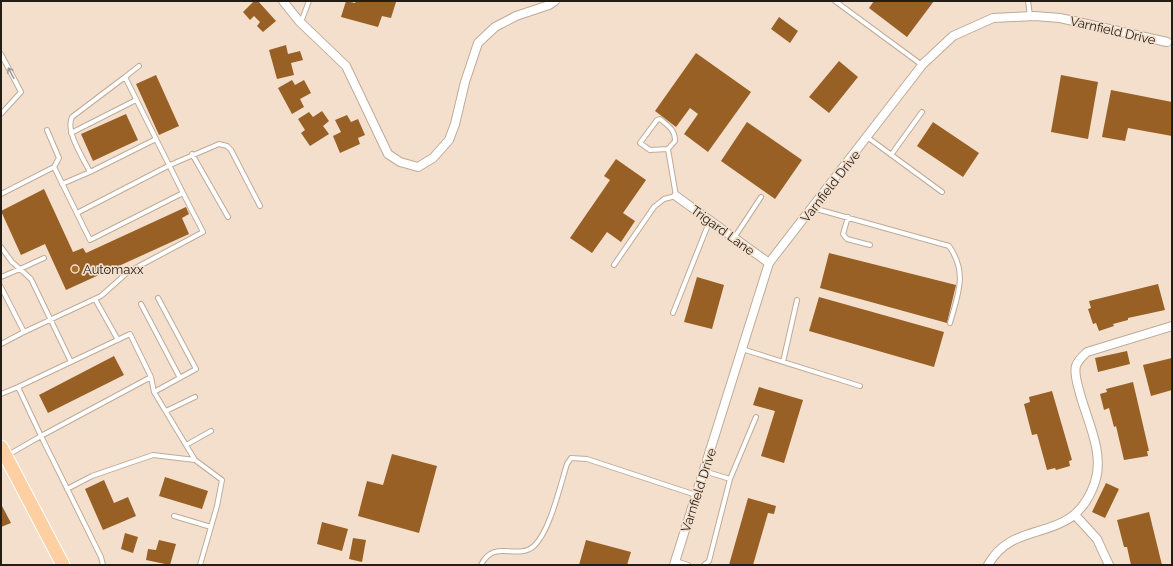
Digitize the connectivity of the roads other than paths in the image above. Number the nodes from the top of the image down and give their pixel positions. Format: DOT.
graph roads {
  1 [pos="283,1"];
  2 [pos="309,1"];
  3 [pos="555,1"];
  4 [pos="835,1"];
  5 [pos="1028,1"];
  6 [pos="1030,16"];
  7 [pos="301,22"];
  8 [pos="1167,42"];
  9 [pos="1,54"];
  10 [pos="922,65"];
  11 [pos="139,66"];
  12 [pos="124,77"];
  13 [pos="136,100"];
  14 [pos="922,112"];
  15 [pos="1,114"];
  16 [pos="47,130"];
  17 [pos="71,133"];
  18 [pos="867,137"];
  19 [pos="156,139"];
  20 [pos="668,149"];
  21 [pos="192,154"];
  22 [pos="891,155"];
  23 [pos="170,165"];
  24 [pos="54,167"];
  25 [pos="90,172"];
  26 [pos="62,184"];
  27 [pos="942,192"];
  28 [pos="184,193"];
  29 [pos="1,194"];
  30 [pos="676,196"];
  31 [pos="761,197"];
  32 [pos="260,206"];
  33 [pos="813,208"];
  34 [pos="77,213"];
  35 [pos="848,217"];
  36 [pos="228,218"];
  37 [pos="710,220"];
  38 [pos="734,238"];
  39 [pos="870,245"];
  40 [pos="1,247"];
  41 [pos="44,258"];
  42 [pos="770,263"];
  43 [pos="614,265"];
  44 [pos="20,269"];
  45 [pos="1,276"];
  46 [pos="1,287"];
  47 [pos="158,298"];
  48 [pos="95,299"];
  49 [pos="797,300"];
  50 [pos="141,304"];
  51 [pos="673,313"];
  52 [pos="51,320"];
  53 [pos="950,323"];
  54 [pos="1172,326"];
  55 [pos="24,332"];
  56 [pos="118,340"];
  57 [pos="1,344"];
  58 [pos="742,349"];
  59 [pos="71,362"];
  60 [pos="783,362"];
  61 [pos="151,377"];
  62 [pos="180,378"];
  63 [pos="860,386"];
  64 [pos="18,387"];
  65 [pos="154,392"];
  66 [pos="1,394"];
  67 [pos="196,396"];
  68 [pos="166,411"];
  69 [pos="756,417"];
  70 [pos="211,431"];
  71 [pos="41,436"];
  72 [pos="186,445"];
  73 [pos="4,452"];
  74 [pos="195,460"];
  75 [pos="704,470"];
  76 [pos="730,478"];
  77 [pos="66,489"];
  78 [pos="696,495"];
  79 [pos="1076,515"];
  80 [pos="174,516"];
  81 [pos="211,526"];
  82 [pos="675,563"];
  83 [pos="63,565"];
  84 [pos="102,565"];
  85 [pos="200,565"];
  86 [pos="481,565"];
  87 [pos="688,565"];
  88 [pos="704,565"];
  89 [pos="988,565"];
  90 [pos="1109,565"];
  1 -- 7 [label="street"];
  2 -- 7 [label="lane"];
  3 -- 7 [label="street"];
  4 -- 10 [label="lane"];
  5 -- 6 [label="lane"];
  6 -- 8 [label="street, Varnfield Drive"];
  6 -- 10 [label="street, Varnfield Drive"];
  15 -- 9 [label="lane, one-way"];
  10 -- 18 [label="street, Varnfield Drive"];
  11 -- 12 [label="lane"];
  12 -- 13 [label="lane"];
  12 -- 17 [label="lane"];
  13 -- 17 [label="lane"];
  13 -- 19 [label="lane"];
  14 -- 22 [label="lane"];
  16 -- 24 [label="lane"];
  17 -- 25 [label="lane"];
  18 -- 22 [label="lane"];
  18 -- 33 [label="street, Varnfield Drive"];
  19 -- 23 [label="lane"];
  19 -- 25 [label="lane"];
  20 -- 20 [label="lane"];
  20 -- 30 [label="lane"];
  21 -- 23 [label="lane"];
  21 -- 32 [label="lane"];
  21 -- 36 [label="lane"];
  22 -- 27 [label="lane"];
  23 -- 28 [label="lane"];
  23 -- 34 [label="lane"];
  24 -- 26 [label="lane"];
  24 -- 29 [label="lane"];
  25 -- 26 [label="lane"];
  26 -- 34 [label="lane"];
  28 -- 34 [label="lane"];
  28 -- 48 [label="lane"];
  30 -- 37 [label="street, Trigard Lane"];
  30 -- 43 [label="lane"];
  31 -- 38 [label="lane"];
  33 -- 35 [label="lane"];
  33 -- 42 [label="street, Varnfield Drive"];
  35 -- 39 [label="lane"];
  35 -- 53 [label="lane"];
  37 -- 38 [label="street, Trigard Lane"];
  37 -- 51 [label="lane"];
  38 -- 42 [label="street, Trigard Lane"];
  40 -- 44 [label="lane"];
  41 -- 44 [label="lane"];
  42 -- 58 [label="street, Varnfield Drive"];
  44 -- 45 [label="lane"];
  44 -- 52 [label="lane"];
  46 -- 55 [label="lane"];
  47 -- 62 [label="lane"];
  48 -- 52 [label="lane"];
  48 -- 56 [label="lane"];
  49 -- 60 [label="lane"];
  50 -- 62 [label="lane"];
  52 -- 55 [label="lane"];
  52 -- 59 [label="lane"];
  54 -- 79 [label="street"];
  55 -- 57 [label="lane"];
  56 -- 59 [label="lane"];
  56 -- 61 [label="lane"];
  58 -- 60 [label="lane"];
  58 -- 75 [label="street, Varnfield Drive"];
  59 -- 64 [label="lane"];
  60 -- 63 [label="lane"];
  61 -- 65 [label="lane"];
  61 -- 71 [label="lane"];
  62 -- 65 [label="lane"];
  64 -- 66 [label="lane"];
  64 -- 71 [label="lane"];
  65 -- 68 [label="lane"];
  67 -- 68 [label="lane"];
  68 -- 72 [label="lane"];
  69 -- 76 [label="lane"];
  70 -- 72 [label="lane"];
  71 -- 73 [label="lane"];
  71 -- 77 [label="lane"];
  72 -- 74 [label="lane"];
  73 -- 83 [label="main road"];
  74 -- 77 [label="lane"];
  74 -- 81 [label="lane"];
  75 -- 76 [label="lane"];
  75 -- 78 [label="street, Varnfield Drive"];
  76 -- 88 [label="lane"];
  77 -- 84 [label="lane"];
  78 -- 82 [label="street, Varnfield Drive"];
  78 -- 86 [label="lane"];
  79 -- 89 [label="street"];
  79 -- 90 [label="street"];
  80 -- 81 [label="lane"];
  81 -- 85 [label="lane"];
  82 -- 87 [label="lane"];
}
